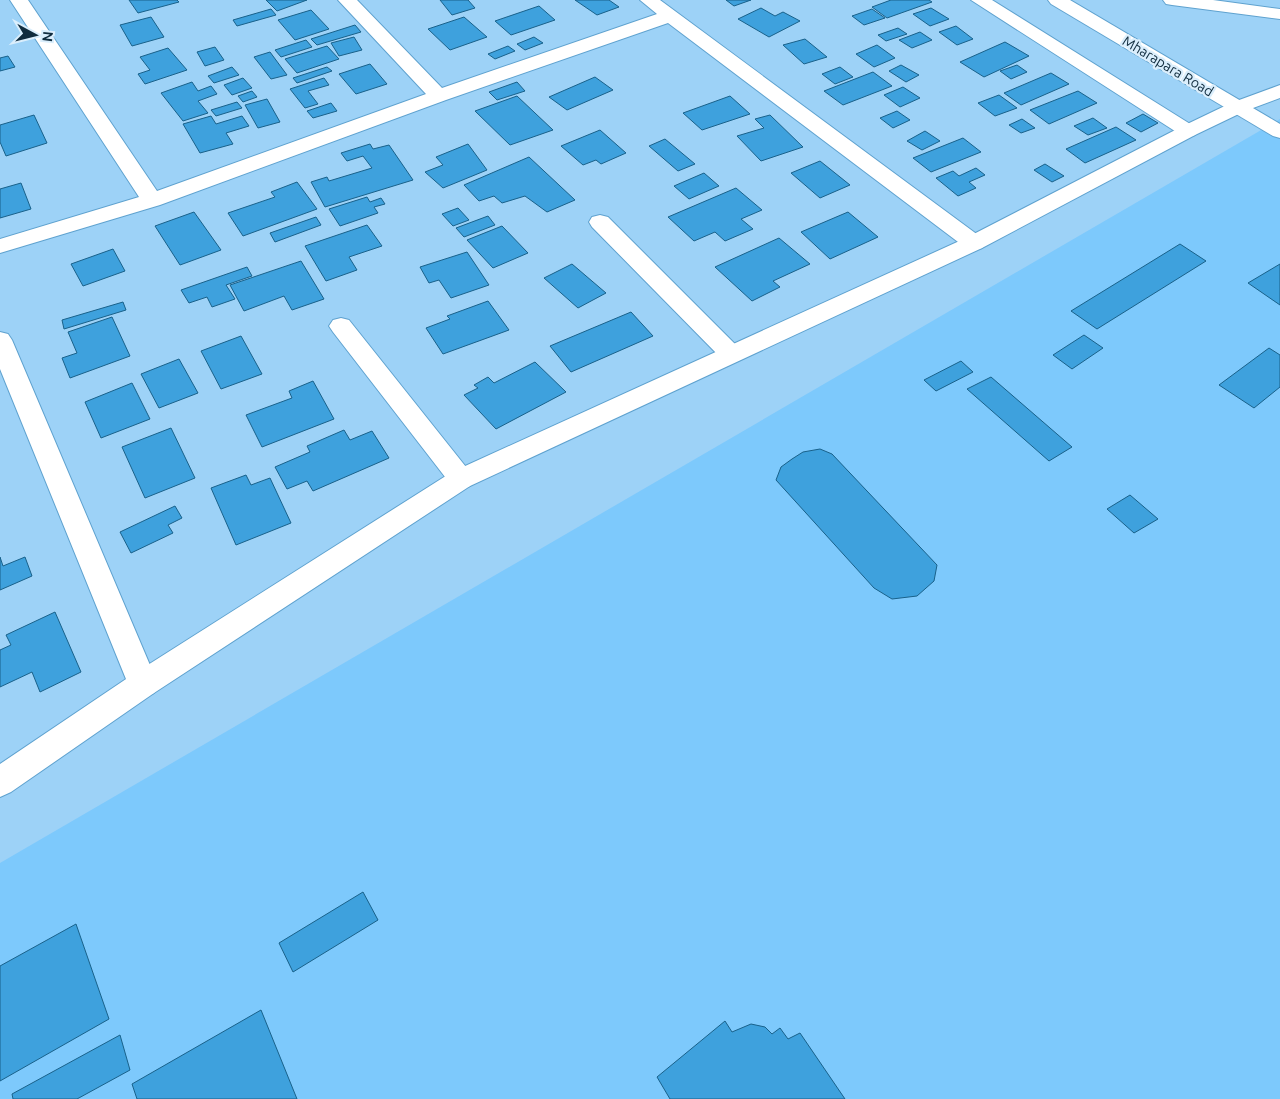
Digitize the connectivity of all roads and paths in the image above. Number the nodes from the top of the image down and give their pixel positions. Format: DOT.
graph roads {
  1 [pos="19,0"];
  2 [pos="347,0"];
  3 [pos="649,0"];
  4 [pos="980,0"];
  5 [pos="1057,0"];
  6 [pos="1172,0"];
  7 [pos="0,6"];
  8 [pos="1280,14"];
  9 [pos="669,16"];
  10 [pos="1280,91"];
  11 [pos="440,96"];
  12 [pos="1238,107"];
  13 [pos="1188,131"];
  14 [pos="1280,132"];
  15 [pos="152,200"];
  16 [pos="600,222"];
  17 [pos="974,243"];
  18 [pos="0,246"];
  19 [pos="341,326"];
  20 [pos="0,340"];
  21 [pos="731,354"];
  22 [pos="461,479"];
  23 [pos="142,684"];
  24 [pos="0,782"];
  1 -- 7 [label="street"];
  1 -- 15 [label="street"];
  2 -- 11 [label="street"];
  3 -- 9 [label="street"];
  4 -- 13 [label="street"];
  5 -- 12 [label="street, Mharapara Road"];
  6 -- 8 [label="street"];
  9 -- 11 [label="street"];
  9 -- 17 [label="street"];
  10 -- 12 [label="street"];
  11 -- 15 [label="street"];
  12 -- 13 [label="street"];
  12 -- 14 [label="street, Mharapara Road"];
  13 -- 17 [label="street"];
  15 -- 18 [label="street"];
  16 -- 21 [label="street"];
  17 -- 21 [label="street"];
  19 -- 22 [label="street"];
  20 -- 23 [label="street"];
  21 -- 22 [label="street"];
  22 -- 23 [label="street"];
  23 -- 24 [label="street"];
}
